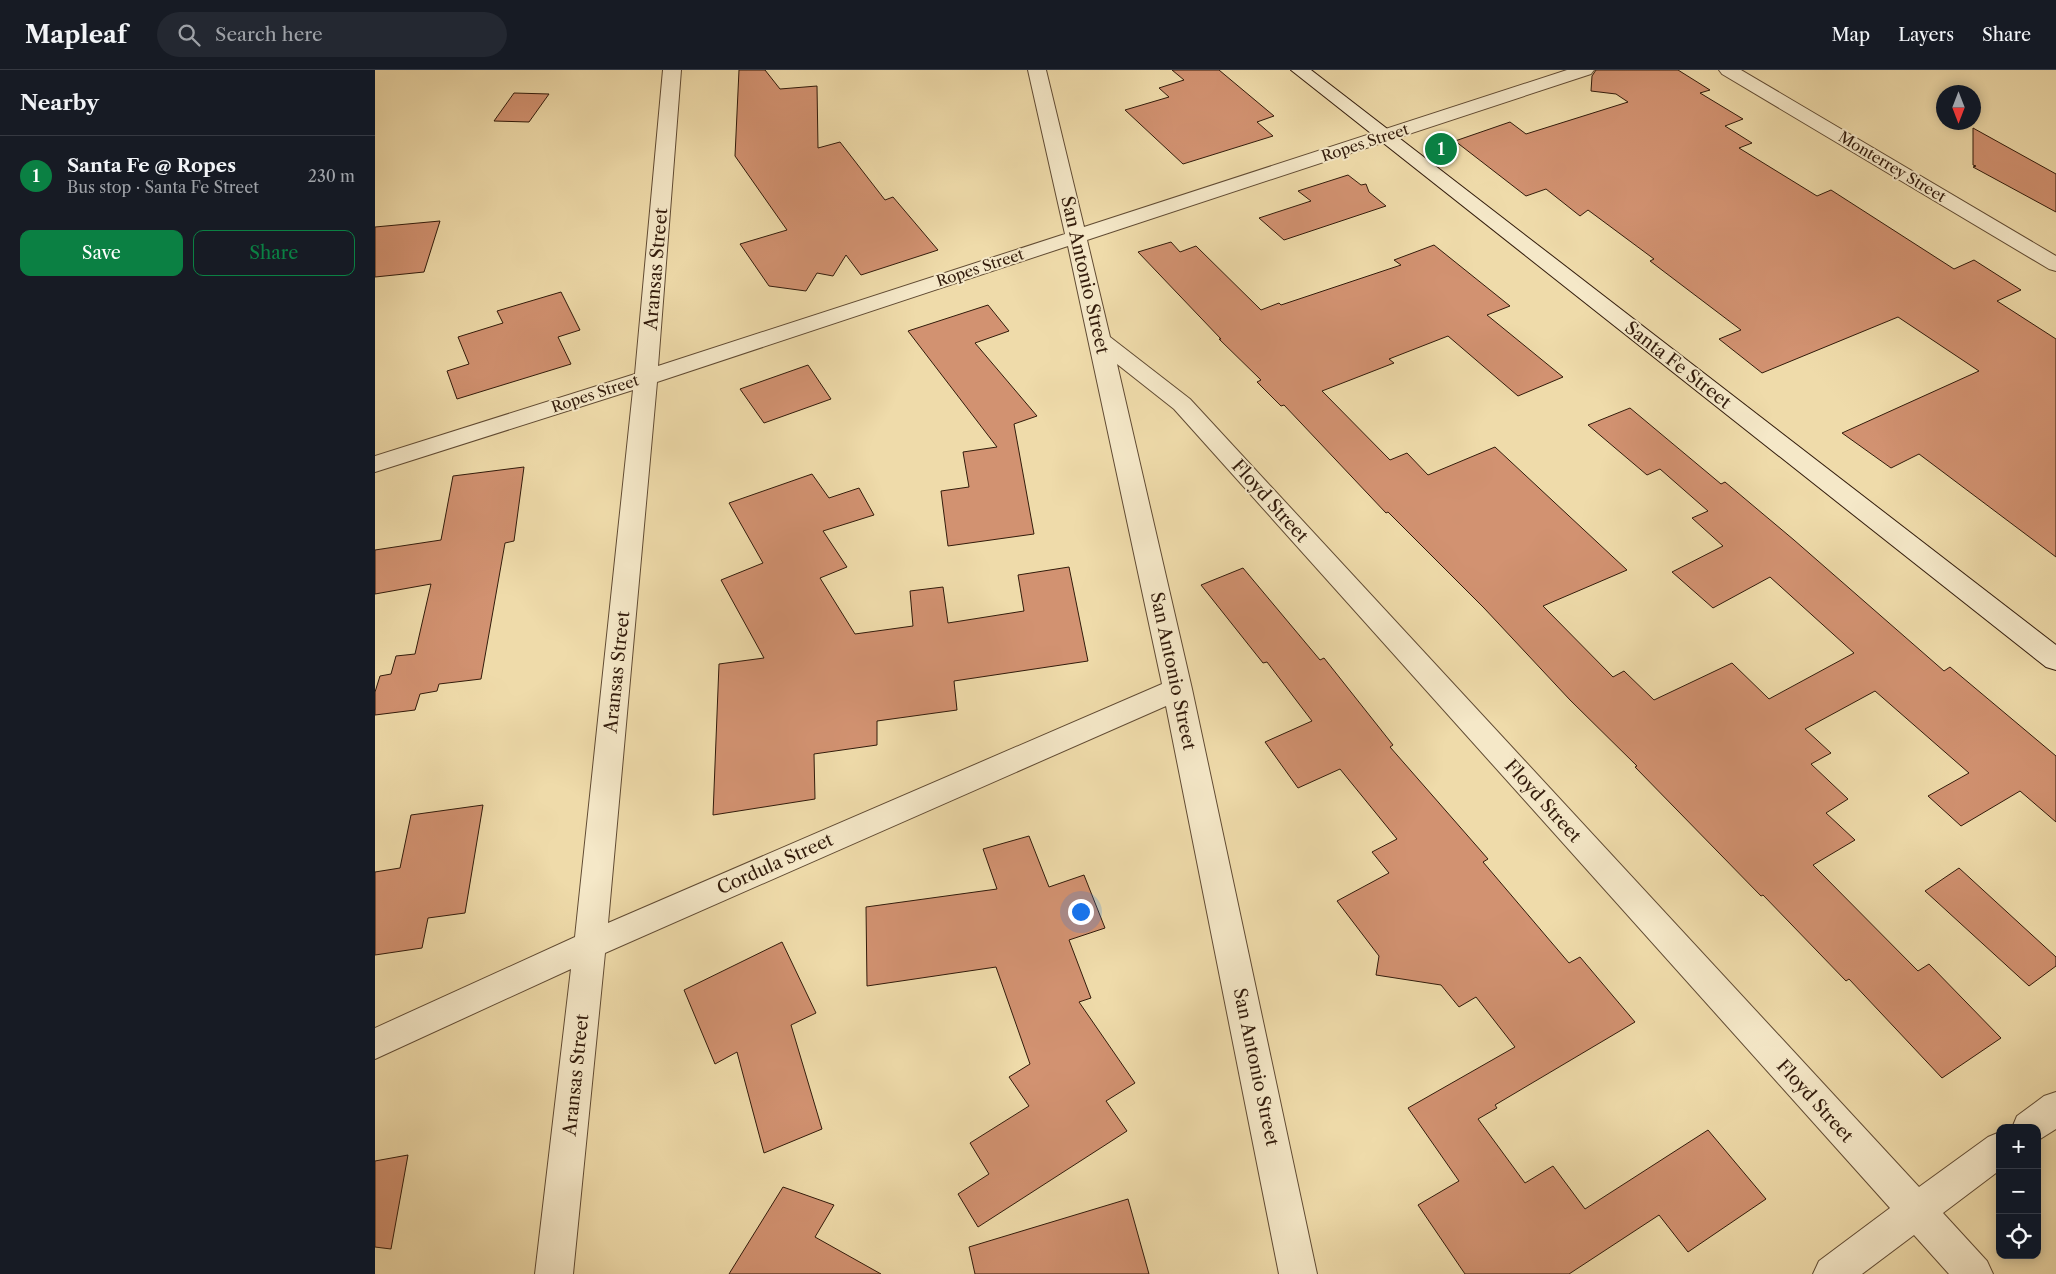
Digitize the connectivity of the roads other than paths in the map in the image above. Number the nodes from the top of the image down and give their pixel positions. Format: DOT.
graph roads {
  1 [pos="672,70"];
  2 [pos="1037,70"];
  3 [pos="1299,70"];
  4 [pos="1585,70"];
  5 [pos="1728,70"];
  6 [pos="1385,137"];
  7 [pos="1077,236"];
  8 [pos="2056,265"];
  9 [pos="1100,340"];
  10 [pos="646,378"];
  11 [pos="375,464"];
  12 [pos="2056,660"];
  13 [pos="1178,689"];
  14 [pos="590,945"];
  15 [pos="375,1044"];
  16 [pos="2056,1108"];
  17 [pos="2034,1124"];
  18 [pos="1996,1152"];
  19 [pos="1915,1211"];
  20 [pos="554,1274"];
  21 [pos="1298,1274"];
  22 [pos="1832,1274"];
  23 [pos="1974,1274"];
  1 -- 10 [label="street, Aransas Street"];
  2 -- 7 [label="street, San Antonio Street"];
  3 -- 6 [label="street, Santa Fe Street"];
  4 -- 6 [label="street, Ropes Street"];
  5 -- 8 [label="street, Monterrey Street"];
  6 -- 7 [label="street, Ropes Street"];
  6 -- 12 [label="street, Santa Fe Street"];
  7 -- 9 [label="street, San Antonio Street"];
  7 -- 10 [label="street, Ropes Street"];
  9 -- 13 [label="street, San Antonio Street"];
  9 -- 19 [label="street, Floyd Street"];
  10 -- 11 [label="street, Ropes Street"];
  10 -- 14 [label="street, Aransas Street"];
  13 -- 14 [label="street, Cordula Street"];
  13 -- 21 [label="street, San Antonio Street"];
  14 -- 15 [label="street, Cordula Street"];
  14 -- 20 [label="street, Aransas Street"];
  16 -- 17 [label="street"];
  18 -- 19 [label="street"];
  19 -- 22 [label="street"];
  19 -- 23 [label="street, Floyd Street"];
}
